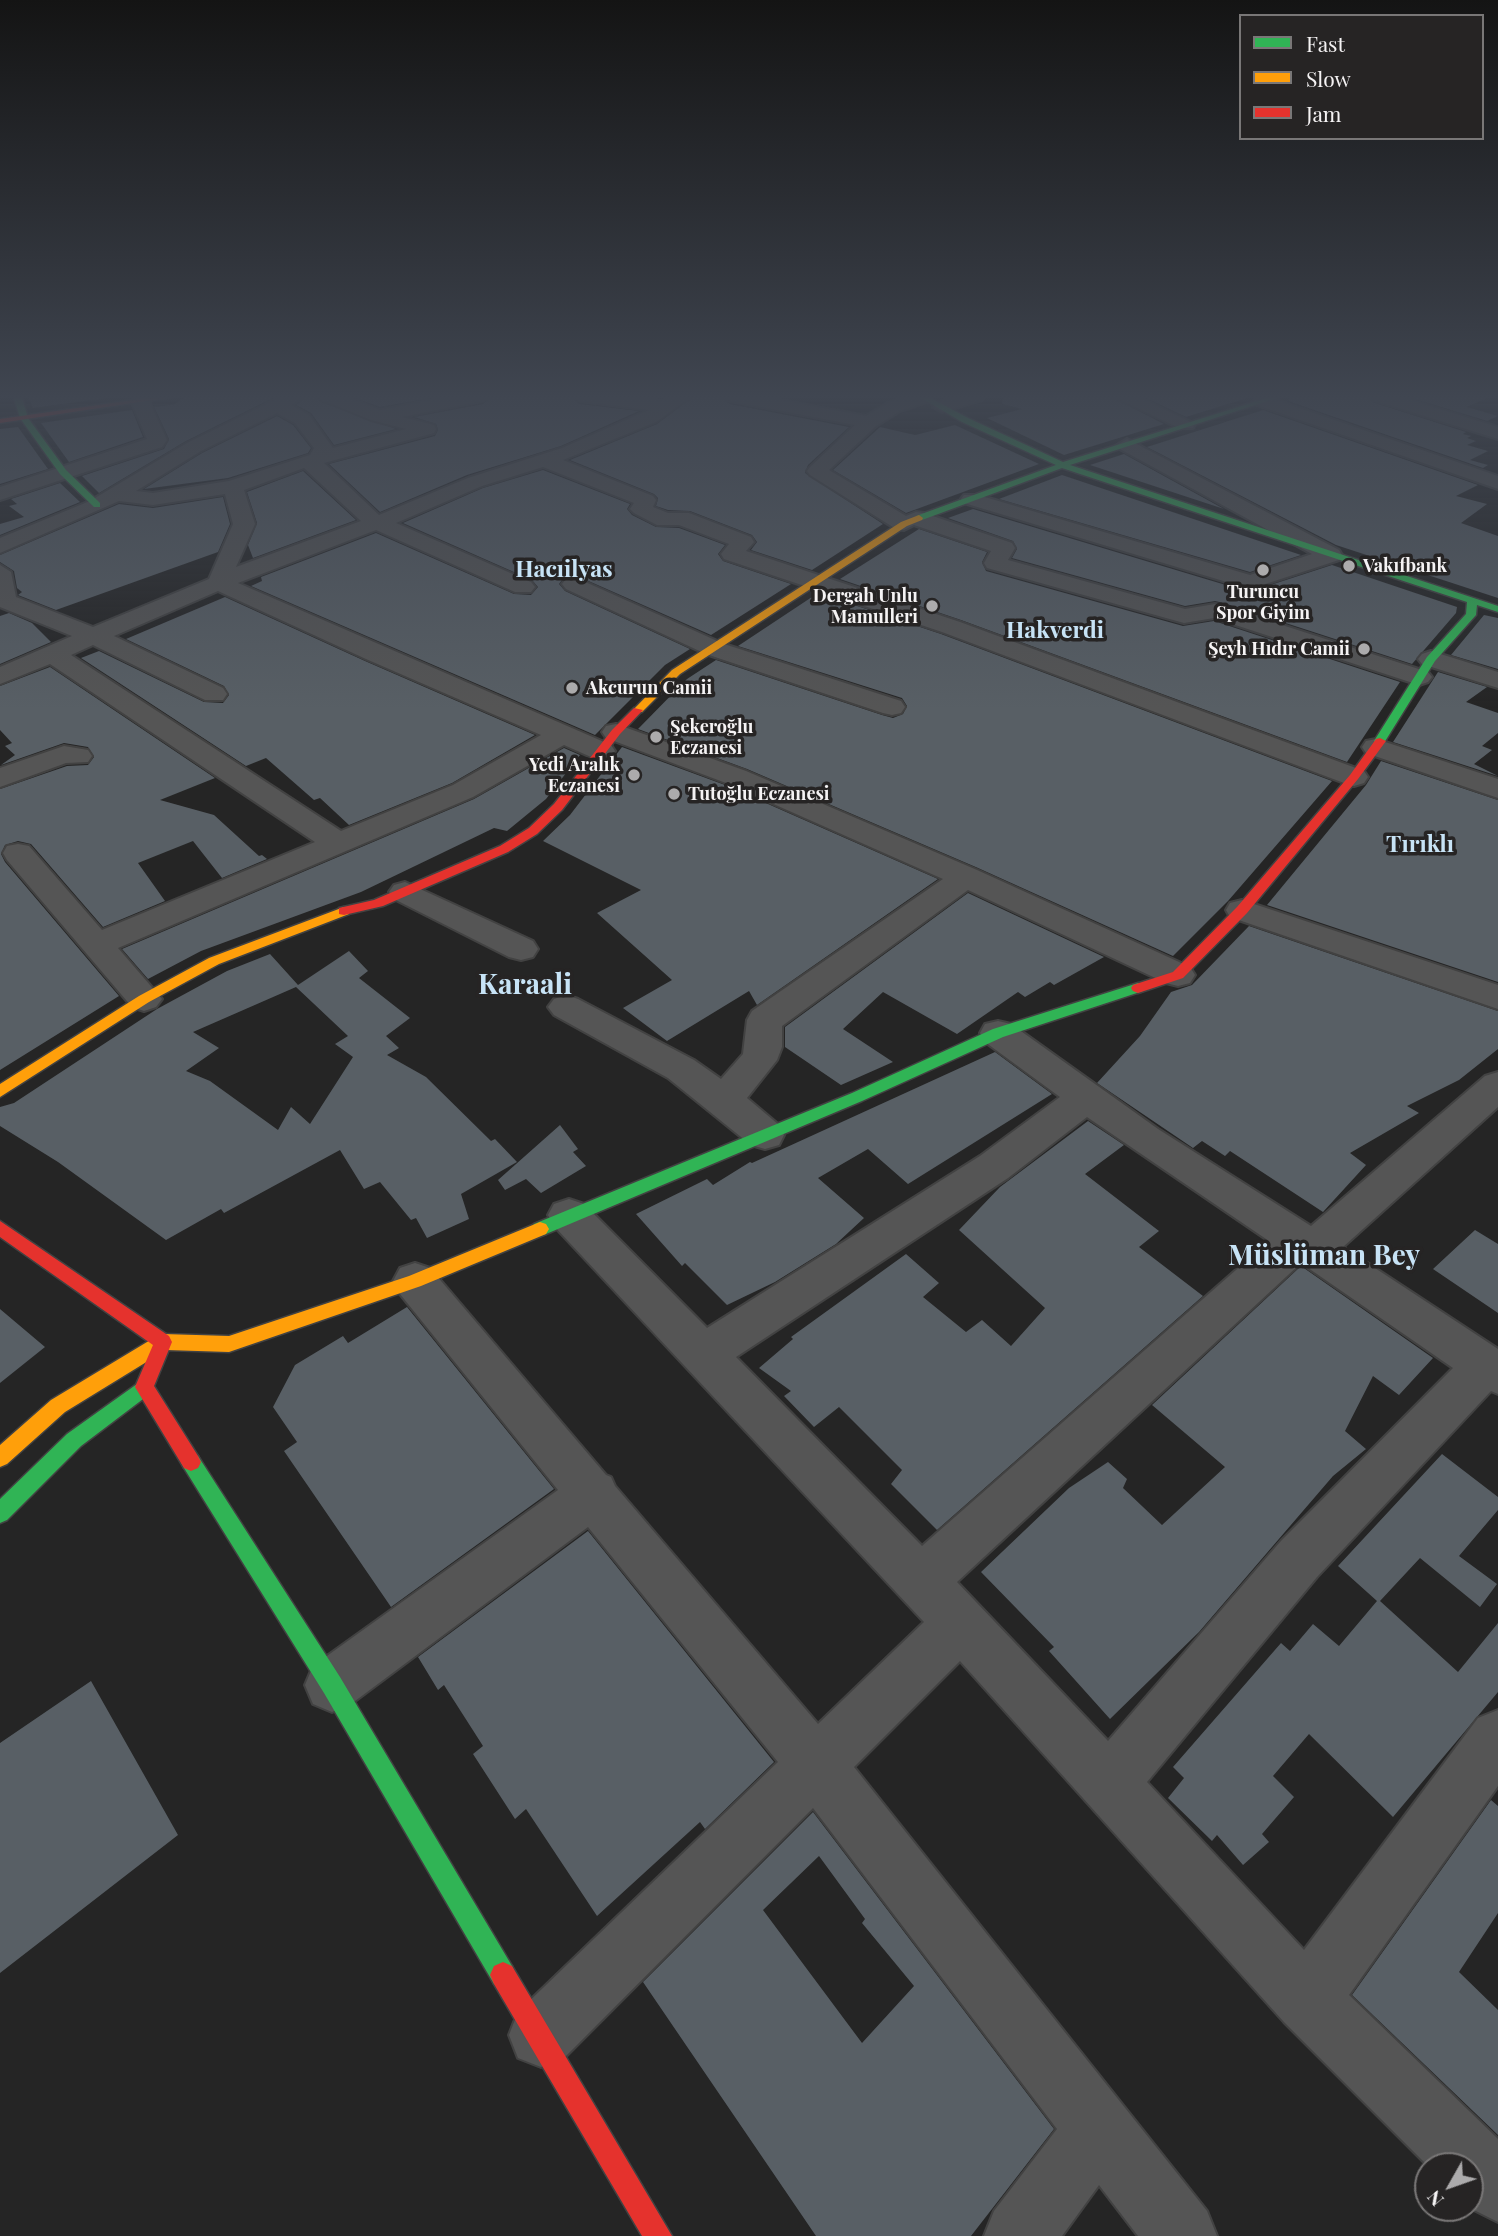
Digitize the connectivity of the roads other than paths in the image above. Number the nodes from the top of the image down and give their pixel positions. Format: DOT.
graph roads {
  1 [pos="92,500"];
  2 [pos="105,500"];
  3 [pos="237,500"];
  4 [pos="351,500"];
  5 [pos="429,500"];
  6 [pos="646,500"];
  7 [pos="872,500"];
  8 [pos="967,500"];
  9 [pos="976,500"];
  10 [pos="1168,500"];
  11 [pos="1230,500"];
  12 [pos="97,505"];
  13 [pos="910,521"];
  14 [pos="375,522"];
  15 [pos="0,546"];
  16 [pos="1331,555"];
  17 [pos="0,572"];
  18 [pos="813,581"];
  19 [pos="219,583"];
  20 [pos="574,584"];
  21 [pos="523,587"];
  22 [pos="1472,601"];
  23 [pos="1498,609"];
  24 [pos="93,636"];
  25 [pos="715,649"];
  26 [pos="52,654"];
  27 [pos="1425,668"];
  28 [pos="0,676"];
  29 [pos="1498,680"];
  30 [pos="214,694"];
  31 [pos="891,707"];
  32 [pos="564,734"];
  33 [pos="608,742"];
  34 [pos="1377,747"];
  35 [pos="78,756"];
  36 [pos="1354,777"];
  37 [pos="0,778"];
  38 [pos="1498,789"];
  39 [pos="340,844"];
  40 [pos="18,853"];
  41 [pos="966,877"];
  42 [pos="405,892"];
  43 [pos="1242,910"];
  44 [pos="95,945"];
  45 [pos="521,949"];
  46 [pos="1178,975"];
  47 [pos="1498,997"];
  48 [pos="144,999"];
  49 [pos="566,1007"];
  50 [pos="998,1032"];
  51 [pos="1498,1085"];
  52 [pos="0,1091"];
  53 [pos="1085,1099"];
  54 [pos="724,1100"];
  55 [pos="765,1135"];
  56 [pos="569,1215"];
  57 [pos="0,1228"];
  58 [pos="1307,1244"];
  59 [pos="415,1281"];
  60 [pos="163,1342"];
  61 [pos="702,1355"];
  62 [pos="1492,1370"];
  63 [pos="144,1387"];
  64 [pos="0,1458"];
  65 [pos="594,1493"];
  66 [pos="0,1513"];
  67 [pos="920,1581"];
  68 [pos="961,1623"];
  69 [pos="332,1685"];
  70 [pos="1498,1738"];
  71 [pos="817,1766"];
  72 [pos="1108,1785"];
  73 [pos="1307,1999"];
  74 [pos="541,2035"];
  75 [pos="1099,2129"];
  76 [pos="1498,2187"];
  77 [pos="658,2236"];
  78 [pos="1019,2236"];
  79 [pos="1182,2236"];
  1 -- 12 [label="street"];
  2 -- 12 [label="street"];
  3 -- 19 [label="street"];
  4 -- 14 [label="street"];
  5 -- 14 [label="street"];
  6 -- 18 [label="street"];
  7 -- 13 [label="street"];
  8 -- 13 [label="street"];
  9 -- 16 [label="street"];
  10 -- 16 [label="street"];
  11 -- 16 [label="street"];
  12 -- 15 [label="street"];
  13 -- 18 [label="street"];
  13 -- 27 [label="street"];
  14 -- 19 [label="street"];
  14 -- 21 [label="street"];
  16 -- 22 [label="street"];
  17 -- 24 [label="street"];
  18 -- 25 [label="street"];
  18 -- 36 [label="street"];
  19 -- 24 [label="street"];
  19 -- 32 [label="street"];
  20 -- 25 [label="street"];
  22 -- 23 [label="street"];
  22 -- 27 [label="street"];
  24 -- 26 [label="street"];
  24 -- 30 [label="street"];
  25 -- 31 [label="street"];
  25 -- 33 [label="street"];
  26 -- 28 [label="street"];
  26 -- 39 [label="street"];
  27 -- 29 [label="street"];
  27 -- 34 [label="street"];
  32 -- 33 [label="street"];
  32 -- 39 [label="street"];
  33 -- 41 [label="street"];
  33 -- 42 [label="street"];
  34 -- 36 [label="street"];
  34 -- 38 [label="street"];
  35 -- 37 [label="street"];
  36 -- 43 [label="street"];
  39 -- 44 [label="street"];
  40 -- 44 [label="street"];
  41 -- 46 [label="street"];
  41 -- 54 [label="street"];
  42 -- 45 [label="street"];
  42 -- 48 [label="street"];
  43 -- 46 [label="street"];
  43 -- 47 [label="street"];
  44 -- 48 [label="street"];
  46 -- 50 [label="street"];
  48 -- 52 [label="street"];
  49 -- 54 [label="street"];
  50 -- 53 [label="street"];
  50 -- 55 [label="street"];
  51 -- 58 [label="street"];
  53 -- 58 [label="street"];
  53 -- 61 [label="street"];
  54 -- 55 [label="street"];
  55 -- 56 [label="street"];
  56 -- 59 [label="street"];
  56 -- 61 [label="street"];
  57 -- 60 [label="street"];
  58 -- 62 [label="street"];
  58 -- 67 [label="street"];
  59 -- 60 [label="street"];
  59 -- 65 [label="street"];
  60 -- 63 [label="street"];
  60 -- 64 [label="street"];
  61 -- 67 [label="street"];
  62 -- 72 [label="street"];
  63 -- 66 [label="street"];
  63 -- 69 [label="street"];
  65 -- 69 [label="street"];
  65 -- 71 [label="street"];
  67 -- 68 [label="street"];
  68 -- 71 [label="street"];
  68 -- 72 [label="street"];
  69 -- 74 [label="street"];
  70 -- 73 [label="street"];
  71 -- 74 [label="street"];
  71 -- 75 [label="street"];
  72 -- 73 [label="street"];
  73 -- 76 [label="street"];
  74 -- 77 [label="street"];
  75 -- 78 [label="street"];
  75 -- 79 [label="street"];
}
